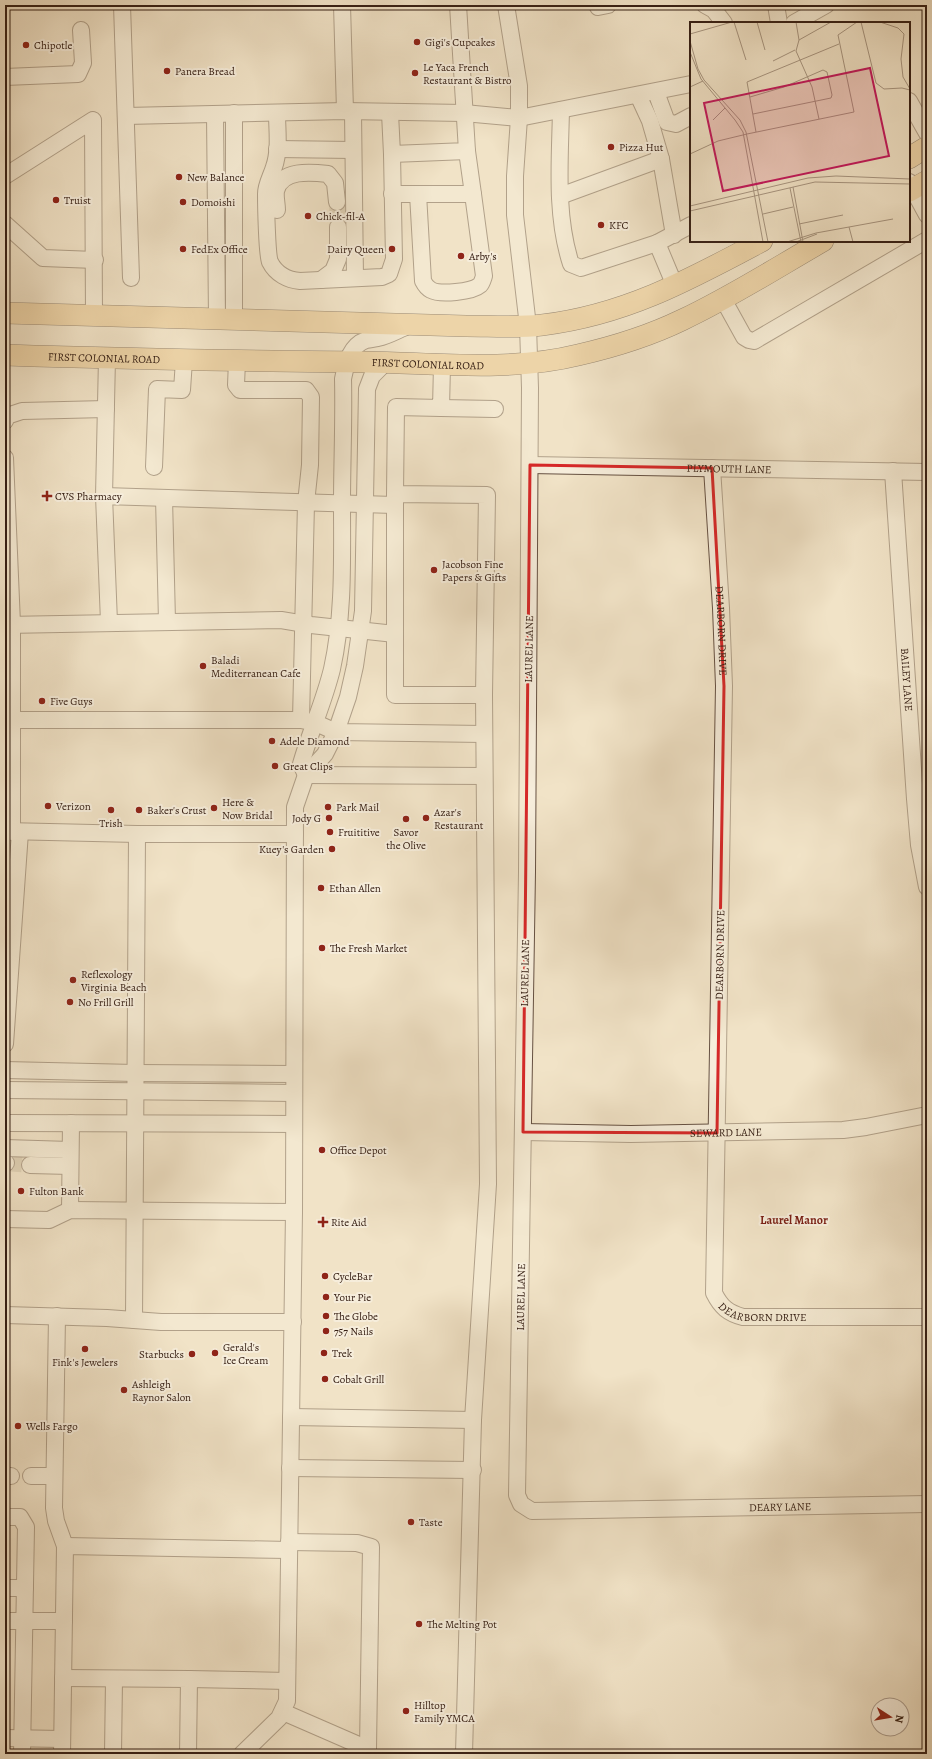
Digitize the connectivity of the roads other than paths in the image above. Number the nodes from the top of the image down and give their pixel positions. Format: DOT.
graph roads {
  1 [pos="122,5"];
  2 [pos="342,5"];
  3 [pos="458,5"];
  4 [pos="506,5"];
  5 [pos="597,5"];
  6 [pos="608,5"];
  7 [pos="705,5"];
  8 [pos="776,5"];
  9 [pos="826,5"];
  10 [pos="723,22"];
  11 [pos="779,22"];
  12 [pos="796,22"];
  13 [pos="82,30"];
  14 [pos="5,77"];
  15 [pos="690,84"];
  16 [pos="656,92"];
  17 [pos="638,95"];
  18 [pos="910,103"];
  19 [pos="561,110"];
  20 [pos="349,111"];
  21 [pos="277,112"];
  22 [pos="234,113"];
  23 [pos="390,113"];
  24 [pos="215,114"];
  25 [pos="464,114"];
  26 [pos="126,116"];
  27 [pos="690,117"];
  28 [pos="519,118"];
  29 [pos="927,133"];
  30 [pos="927,147"];
  31 [pos="278,149"];
  32 [pos="353,150"];
  33 [pos="467,151"];
  34 [pos="392,154"];
  35 [pos="910,157"];
  36 [pos="661,159"];
  37 [pos="5,176"];
  38 [pos="914,186"];
  39 [pos="392,194"];
  40 [pos="418,194"];
  41 [pos="473,194"];
  42 [pos="560,196"];
  43 [pos="337,202"];
  44 [pos="927,215"];
  45 [pos="5,224"];
  46 [pos="338,227"];
  47 [pos="690,227"];
  48 [pos="674,235"];
  49 [pos="927,240"];
  50 [pos="760,242"];
  51 [pos="821,242"];
  52 [pos="657,243"];
  53 [pos="95,260"];
  54 [pos="281,274"];
  55 [pos="131,278"];
  56 [pos="355,278"];
  57 [pos="321,280"];
  58 [pos="675,286"];
  59 [pos="723,299"];
  60 [pos="5,313"];
  61 [pos="94,315"];
  62 [pos="225,319"];
  63 [pos="411,325"];
  64 [pos="528,326"];
  65 [pos="5,355"];
  66 [pos="107,358"];
  67 [pos="184,360"];
  68 [pos="237,361"];
  69 [pos="347,362"];
  70 [pos="530,362"];
  71 [pos="386,363"];
  72 [pos="442,365"];
  73 [pos="441,408"];
  74 [pos="106,409"];
  75 [pos="495,409"];
  76 [pos="5,421"];
  77 [pos="5,458"];
  78 [pos="530,465"];
  79 [pos="154,467"];
  80 [pos="712,468"];
  81 [pos="893,471"];
  82 [pos="927,472"];
  83 [pos="104,496"];
  84 [pos="164,498"];
  85 [pos="395,500"];
  86 [pos="306,503"];
  87 [pos="342,504"];
  88 [pos="365,505"];
  89 [pos="167,621"];
  90 [pos="109,622"];
  91 [pos="305,624"];
  92 [pos="8,625"];
  93 [pos="339,628"];
  94 [pos="361,630"];
  95 [pos="395,634"];
  96 [pos="484,695"];
  97 [pos="12,720"];
  98 [pos="309,722"];
  99 [pos="336,732"];
  100 [pos="484,734"];
  101 [pos="306,776"];
  102 [pos="484,776"];
  103 [pos="12,832"];
  104 [pos="137,834"];
  105 [pos="295,834"];
  106 [pos="927,887"];
  107 [pos="5,1044"];
  108 [pos="5,1070"];
  109 [pos="135,1073"];
  110 [pos="294,1074"];
  111 [pos="5,1090"];
  112 [pos="135,1091"];
  113 [pos="294,1092"];
  114 [pos="927,1115"];
  115 [pos="5,1123"];
  116 [pos="72,1123"];
  117 [pos="135,1123"];
  118 [pos="294,1124"];
  119 [pos="524,1132"];
  120 [pos="717,1133"];
  121 [pos="70,1150"];
  122 [pos="5,1158"];
  123 [pos="30,1164"];
  124 [pos="70,1166"];
  125 [pos="70,1210"];
  126 [pos="134,1210"];
  127 [pos="294,1212"];
  128 [pos="5,1219"];
  129 [pos="5,1316"];
  130 [pos="57,1316"];
  131 [pos="927,1316"];
  132 [pos="134,1320"];
  133 [pos="292,1322"];
  134 [pos="291,1417"];
  135 [pos="474,1420"];
  136 [pos="290,1468"];
  137 [pos="473,1470"];
  138 [pos="31,1476"];
  139 [pos="54,1476"];
  140 [pos="927,1504"];
  141 [pos="634,1509"];
  142 [pos="5,1517"];
  143 [pos="65,1546"];
  144 [pos="289,1546"];
  145 [pos="5,1588"];
  146 [pos="26,1588"];
  147 [pos="5,1620"];
  148 [pos="25,1621"];
  149 [pos="64,1621"];
  150 [pos="63,1678"];
  151 [pos="114,1679"];
  152 [pos="190,1680"];
  153 [pos="287,1681"];
  154 [pos="283,1712"];
  155 [pos="5,1738"];
  156 [pos="23,1738"];
  157 [pos="62,1746"];
  158 [pos="366,1752"];
  159 [pos="22,1754"];
  160 [pos="113,1754"];
  161 [pos="188,1754"];
  162 [pos="242,1754"];
  163 [pos="464,1754"];
  1 -- 26 [label="street"];
  2 -- 20 [label="street"];
  3 -- 25 [label="street"];
  4 -- 28 [label="street, LAUREL LANE"];
  5 -- 6 [label="street"];
  7 -- 10 [label="street"];
  8 -- 11 [label="street"];
  9 -- 12 [label="street"];
  13 -- 14 [label="street"];
  15 -- 16 [label="street"];
  16 -- 17 [label="street"];
  16 -- 27 [label="street"];
  17 -- 19 [label="street"];
  17 -- 36 [label="street"];
  18 -- 29 [label="street"];
  19 -- 28 [label="street"];
  19 -- 42 [label="street"];
  20 -- 21 [label="street"];
  20 -- 23 [label="street"];
  20 -- 32 [label="street"];
  21 -- 22 [label="street"];
  21 -- 31 [label="street"];
  22 -- 24 [label="street"];
  22 -- 62 [label="street"];
  23 -- 25 [label="street"];
  23 -- 34 [label="street"];
  24 -- 26 [label="street"];
  24 -- 62 [label="street"];
  25 -- 28 [label="street"];
  25 -- 33 [label="street"];
  26 -- 55 [label="street"];
  28 -- 64 [label="street, LAUREL LANE"];
  30 -- 35 [label="main road"];
  31 -- 32 [label="street"];
  31 -- 54 [label="street"];
  32 -- 56 [label="street"];
  33 -- 34 [label="street"];
  33 -- 41 [label="street"];
  34 -- 39 [label="street"];
  36 -- 42 [label="street"];
  36 -- 48 [label="street"];
  37 -- 53 [label="street"];
  38 -- 44 [label="street"];
  39 -- 40 [label="street"];
  39 -- 56 [label="street"];
  40 -- 41 [label="street"];
  40 -- 41 [label="street"];
  42 -- 52 [label="street"];
  43 -- 54 [label="street"];
  45 -- 53 [label="street"];
  46 -- 57 [label="street"];
  47 -- 48 [label="street"];
  48 -- 52 [label="street"];
  49 -- 59 [label="street"];
  50 -- 58 [label="main road"];
  51 -- 59 [label="main road, FIRST COLONIAL ROAD"];
  52 -- 58 [label="street"];
  53 -- 61 [label="street"];
  54 -- 57 [label="street"];
  56 -- 57 [label="street"];
  58 -- 64 [label="main road"];
  59 -- 70 [label="main road, FIRST COLONIAL ROAD"];
  60 -- 61 [label="main road"];
  61 -- 62 [label="main road"];
  62 -- 63 [label="main road"];
  63 -- 64 [label="main road"];
  63 -- 69 [label="street"];
  64 -- 70 [label="street, LAUREL LANE"];
  65 -- 66 [label="main road, FIRST COLONIAL ROAD"];
  66 -- 67 [label="main road, FIRST COLONIAL ROAD"];
  66 -- 74 [label="street"];
  67 -- 68 [label="main road, FIRST COLONIAL ROAD"];
  67 -- 79 [label="street"];
  68 -- 69 [label="main road, FIRST COLONIAL ROAD"];
  68 -- 86 [label="street"];
  69 -- 71 [label="main road, FIRST COLONIAL ROAD"];
  69 -- 87 [label="street"];
  70 -- 72 [label="main road, FIRST COLONIAL ROAD"];
  70 -- 78 [label="street, LAUREL LANE"];
  71 -- 72 [label="main road, FIRST COLONIAL ROAD"];
  71 -- 88 [label="street"];
  72 -- 73 [label="street"];
  73 -- 75 [label="street"];
  73 -- 85 [label="street"];
  74 -- 76 [label="street"];
  74 -- 83 [label="street"];
  77 -- 92 [label="street"];
  78 -- 80 [label="street, PLYMOUTH LANE"];
  78 -- 119 [label="street, LAUREL LANE"];
  80 -- 81 [label="street, PLYMOUTH LANE"];
  80 -- 120 [label="street, DEARBORN DRIVE"];
  81 -- 82 [label="street, PLYMOUTH LANE"];
  81 -- 106 [label="street, BAILEY LANE"];
  83 -- 84 [label="street"];
  83 -- 90 [label="street"];
  84 -- 86 [label="street"];
  84 -- 89 [label="street"];
  85 -- 88 [label="street"];
  85 -- 95 [label="street"];
  85 -- 96 [label="street"];
  86 -- 87 [label="street"];
  86 -- 91 [label="street"];
  87 -- 88 [label="street"];
  87 -- 93 [label="street"];
  88 -- 94 [label="street"];
  89 -- 90 [label="street"];
  89 -- 91 [label="street"];
  90 -- 92 [label="street"];
  91 -- 93 [label="street"];
  91 -- 98 [label="street"];
  92 -- 97 [label="street"];
  93 -- 94 [label="street"];
  93 -- 98 [label="street"];
  94 -- 95 [label="street"];
  94 -- 99 [label="street"];
  95 -- 96 [label="street"];
  96 -- 100 [label="street"];
  97 -- 98 [label="street"];
  97 -- 103 [label="street"];
  98 -- 99 [label="street"];
  98 -- 101 [label="street"];
  99 -- 100 [label="street"];
  99 -- 101 [label="street"];
  100 -- 102 [label="street"];
  101 -- 102 [label="street"];
  101 -- 105 [label="street"];
  102 -- 135 [label="street"];
  103 -- 104 [label="street"];
  103 -- 107 [label="street"];
  104 -- 105 [label="street"];
  104 -- 109 [label="street"];
  105 -- 110 [label="street"];
  108 -- 109 [label="street"];
  109 -- 110 [label="street"];
  109 -- 112 [label="street"];
  110 -- 113 [label="street"];
  111 -- 112 [label="street"];
  112 -- 113 [label="street"];
  112 -- 117 [label="street"];
  113 -- 118 [label="street"];
  114 -- 120 [label="street, SEWARD LANE"];
  115 -- 116 [label="street"];
  116 -- 117 [label="street"];
  116 -- 121 [label="street"];
  117 -- 118 [label="street"];
  117 -- 126 [label="street"];
  118 -- 127 [label="street"];
  119 -- 120 [label="street, SEWARD LANE"];
  119 -- 141 [label="street, LAUREL LANE"];
  120 -- 131 [label="street, DEARBORN DRIVE"];
  121 -- 122 [label="street"];
  121 -- 124 [label="street"];
  123 -- 124 [label="street"];
  124 -- 125 [label="street"];
  125 -- 126 [label="street"];
  125 -- 128 [label="street"];
  126 -- 127 [label="street"];
  126 -- 132 [label="street"];
  127 -- 133 [label="street"];
  129 -- 130 [label="street"];
  130 -- 132 [label="street"];
  130 -- 139 [label="street"];
  132 -- 133 [label="street"];
  133 -- 134 [label="street"];
  134 -- 135 [label="street"];
  134 -- 136 [label="street"];
  135 -- 137 [label="street"];
  136 -- 137 [label="street"];
  136 -- 144 [label="street"];
  137 -- 163 [label="street"];
  138 -- 139 [label="street"];
  139 -- 143 [label="street"];
  140 -- 141 [label="street, DEARY LANE"];
  142 -- 146 [label="street"];
  143 -- 144 [label="street"];
  143 -- 149 [label="street"];
  144 -- 153 [label="street"];
  144 -- 158 [label="street"];
  145 -- 146 [label="street"];
  146 -- 148 [label="street"];
  147 -- 148 [label="street"];
  148 -- 149 [label="street"];
  148 -- 156 [label="street"];
  149 -- 150 [label="street"];
  150 -- 151 [label="street"];
  150 -- 157 [label="street"];
  151 -- 152 [label="street"];
  151 -- 160 [label="street"];
  152 -- 153 [label="street"];
  152 -- 161 [label="street"];
  153 -- 154 [label="street"];
  154 -- 158 [label="street"];
  154 -- 162 [label="street"];
  155 -- 156 [label="street"];
  156 -- 157 [label="street"];
  156 -- 159 [label="street"];
}
